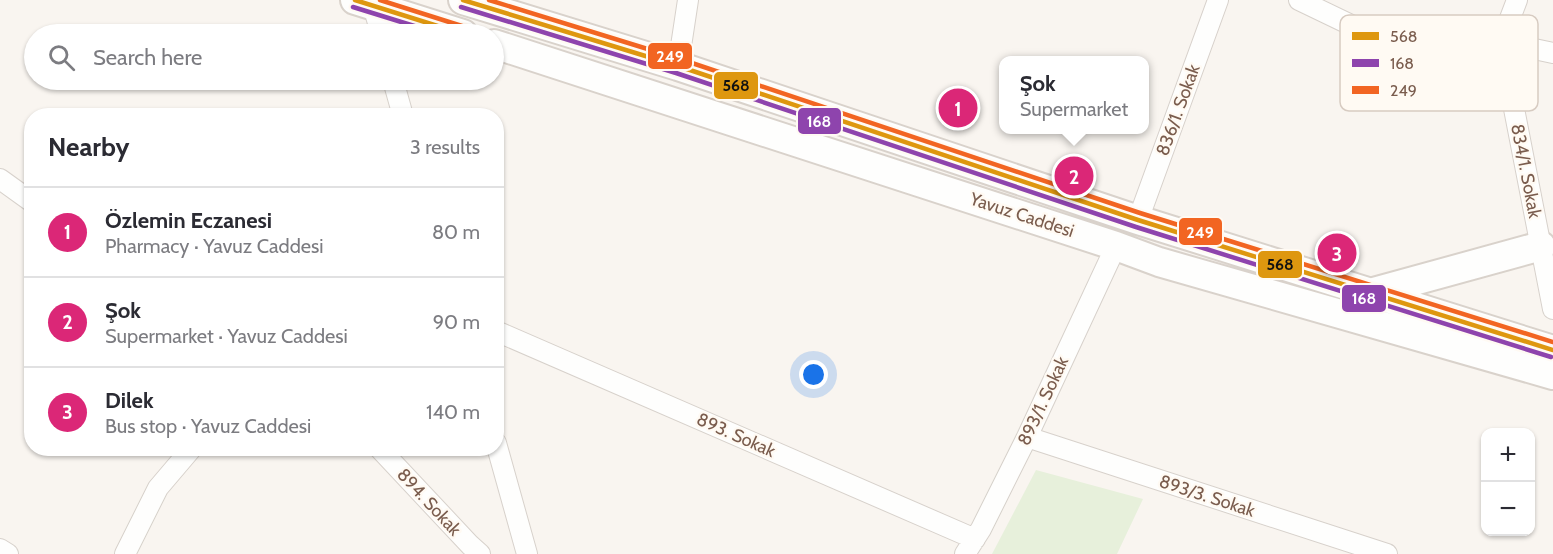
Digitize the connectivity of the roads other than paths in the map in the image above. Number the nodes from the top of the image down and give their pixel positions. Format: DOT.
graph roads {
  1 [pos="463,0"];
  2 [pos="688,0"];
  3 [pos="1218,0"];
  4 [pos="1299,0"];
  5 [pos="1517,0"];
  6 [pos="368,2"];
  7 [pos="1511,15"];
  8 [pos="1340,20"];
  9 [pos="377,24"];
  10 [pos="433,24"];
  11 [pos="504,47"];
  12 [pos="1538,50"];
  13 [pos="1553,53"];
  14 [pos="678,66"];
  15 [pos="396,90"];
  16 [pos="401,108"];
  17 [pos="1515,111"];
  18 [pos="0,179"];
  19 [pos="24,196"];
  20 [pos="1138,220"];
  21 [pos="1116,246"];
  22 [pos="1541,246"];
  23 [pos="1370,293"];
  24 [pos="1553,309"];
  25 [pos="504,335"];
  26 [pos="1553,350"];
  27 [pos="1553,375"];
  28 [pos="1027,437"];
  29 [pos="185,456"];
  30 [pos="387,456"];
  31 [pos="500,456"];
  32 [pos="970,547"];
  33 [pos="0,549"];
  34 [pos="8,554"];
  35 [pos="125,554"];
  36 [pos="480,554"];
  37 [pos="527,554"];
  38 [pos="1387,554"];
  1 -- 14 [label="main road, Yavuz Caddesi"];
  2 -- 14 [label="street"];
  3 -- 20 [label="street, 836/1. Sokak"];
  4 -- 8 [label="street"];
  5 -- 7 [label="street"];
  6 -- 9 [label="street"];
  6 -- 10 [label="main road"];
  11 -- 21 [label="main road, Yavuz Caddesi"];
  12 -- 13 [label="street"];
  14 -- 20 [label="main road, Yavuz Caddesi"];
  15 -- 16 [label="street"];
  17 -- 22 [label="street, 834/1. Sokak"];
  18 -- 19 [label="street"];
  20 -- 23 [label="main road, Yavuz Caddesi"];
  21 -- 27 [label="main road, Yavuz Caddesi"];
  21 -- 28 [label="street, 893/1. Sokak"];
  22 -- 23 [label="main road"];
  22 -- 24 [label="street, 834/1. Sokak"];
  23 -- 26 [label="main road, Yavuz Caddesi"];
  25 -- 32 [label="street, 893. Sokak"];
  28 -- 32 [label="street, 893/1. Sokak"];
  28 -- 38 [label="street, 893/3. Sokak"];
  29 -- 35 [label="street"];
  30 -- 36 [label="street, 894. Sokak"];
  31 -- 37 [label="street"];
  33 -- 34 [label="street"];
}
